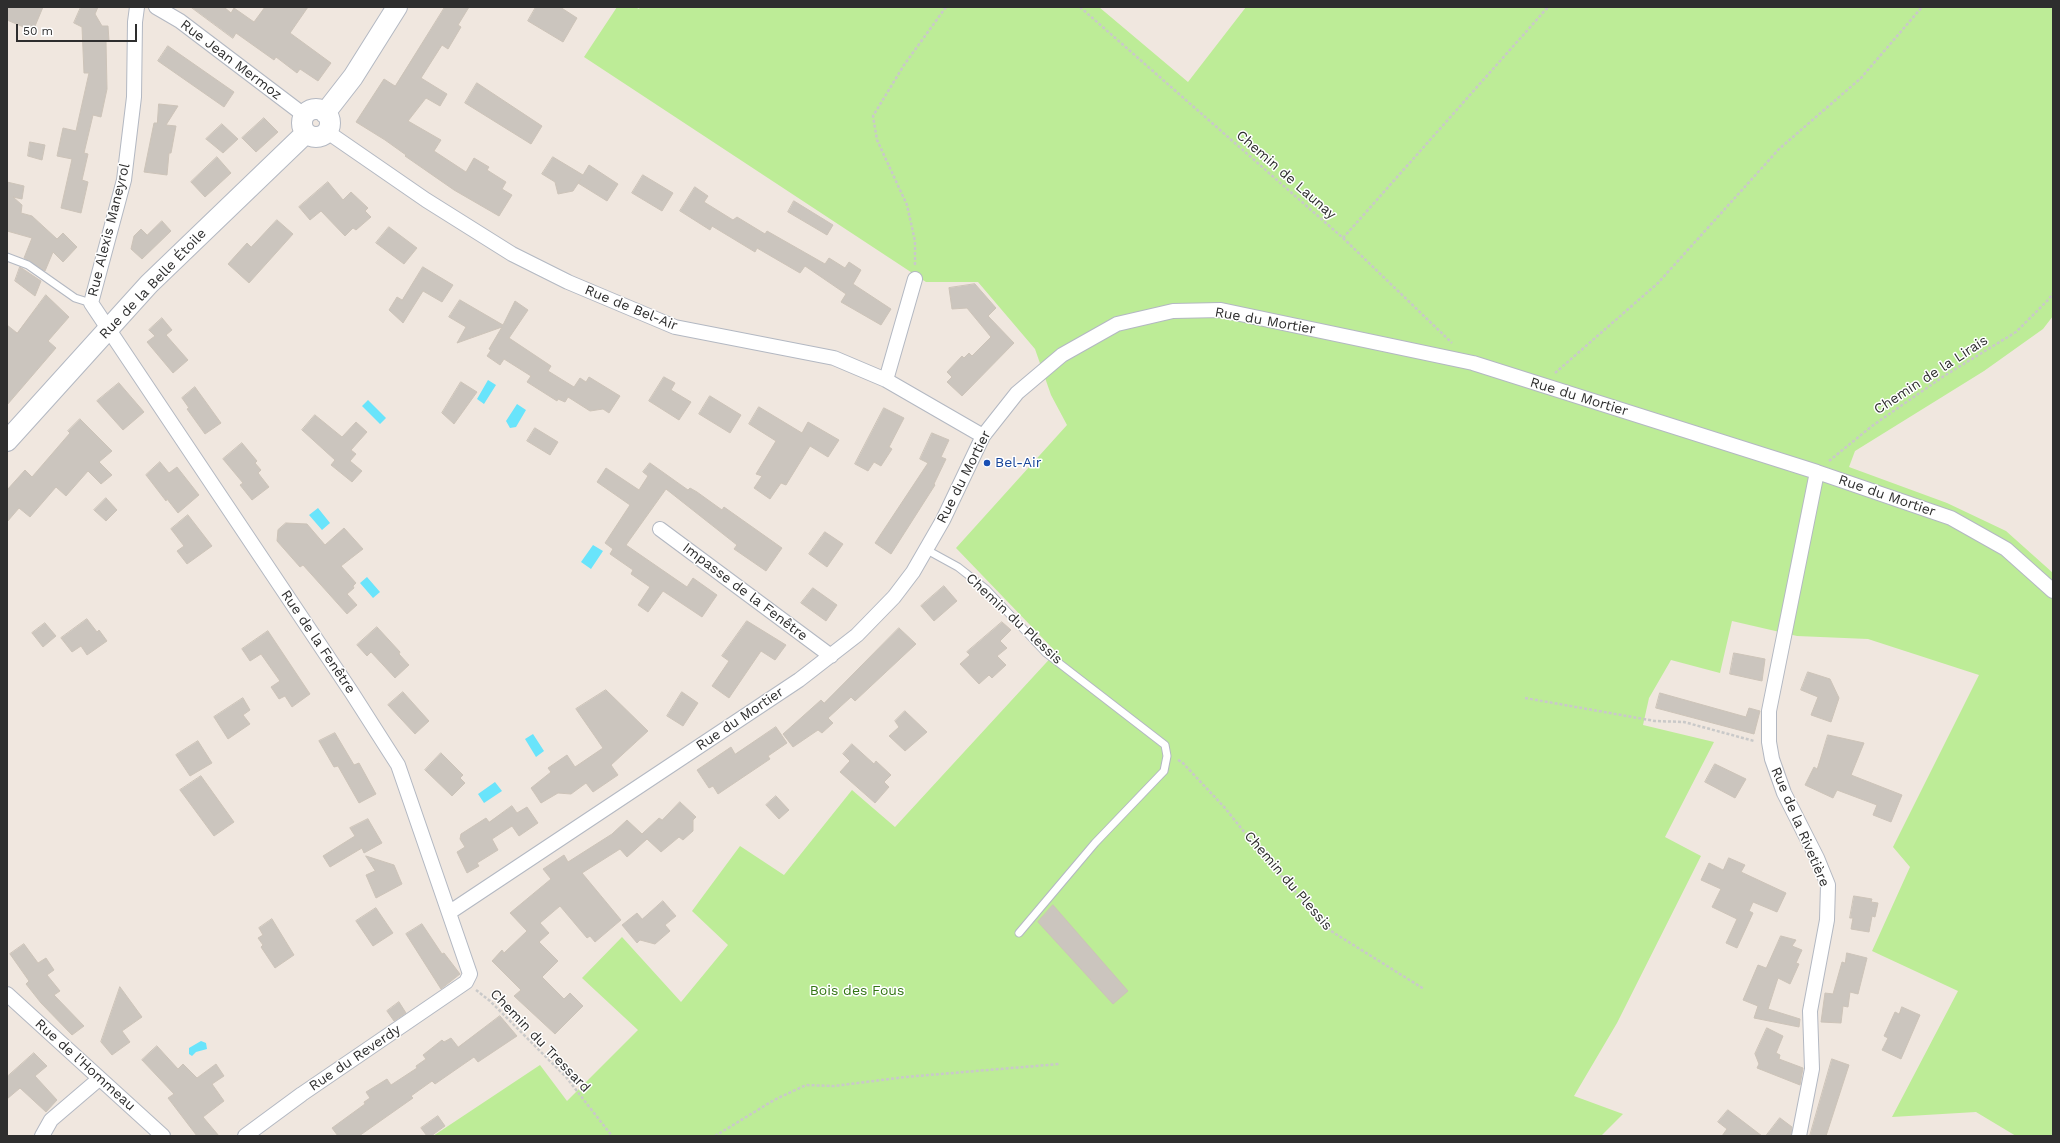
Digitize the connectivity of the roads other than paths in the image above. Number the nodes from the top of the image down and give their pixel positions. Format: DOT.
graph roads {
  1 [pos="137,7"];
  2 [pos="156,7"];
  3 [pos="397,7"];
  4 [pos="326,122"];
  5 [pos="305,124"];
  6 [pos="7,257"];
  7 [pos="915,279"];
  8 [pos="91,303"];
  9 [pos="108,328"];
  10 [pos="886,380"];
  11 [pos="983,436"];
  12 [pos="7,441"];
  13 [pos="1817,472"];
  14 [pos="660,529"];
  15 [pos="927,550"];
  16 [pos="2053,591"];
  17 [pos="831,656"];
  18 [pos="450,912"];
  19 [pos="1019,933"];
  20 [pos="466,982"];
  21 [pos="7,994"];
  22 [pos="99,1079"];
  23 [pos="42,1136"];
  24 [pos="163,1136"];
  25 [pos="245,1136"];
  26 [pos="1799,1136"];
  1 -- 8 [label="street, Rue Alexis Maneyrol"];
  2 -- 5 [label="street, Rue Jean Mermoz"];
  3 -- 4 [label="street"];
  4 -- 5 [label="street"];
  4 -- 10 [label="street, Rue de Bel-Air"];
  5 -- 9 [label="street, Rue de la Belle Étoile"];
  6 -- 8 [label="lane"];
  7 -- 10 [label="street"];
  8 -- 9 [label="street, Rue Alexis Maneyrol"];
  9 -- 12 [label="street, Rue de la Belle Étoile"];
  9 -- 18 [label="street, Rue de la Fenêtre"];
  10 -- 11 [label="street, Rue de Bel-Air"];
  11 -- 13 [label="street, Rue du Mortier"];
  11 -- 15 [label="street, Rue du Mortier"];
  13 -- 16 [label="street, Rue du Mortier"];
  13 -- 26 [label="street, Rue de la Rivetière"];
  14 -- 17 [label="street, Impasse de la Fenêtre"];
  15 -- 17 [label="street, Rue du Mortier"];
  15 -- 19 [label="lane, Chemin du Plessis"];
  17 -- 18 [label="street, Rue du Mortier"];
  18 -- 20 [label="street, Rue de la Fenêtre"];
  20 -- 25 [label="street, Rue du Reverdy"];
  21 -- 22 [label="street, Rue de l'Hommeau"];
  22 -- 23 [label="street"];
  22 -- 24 [label="street, Rue de l'Hommeau"];
}
